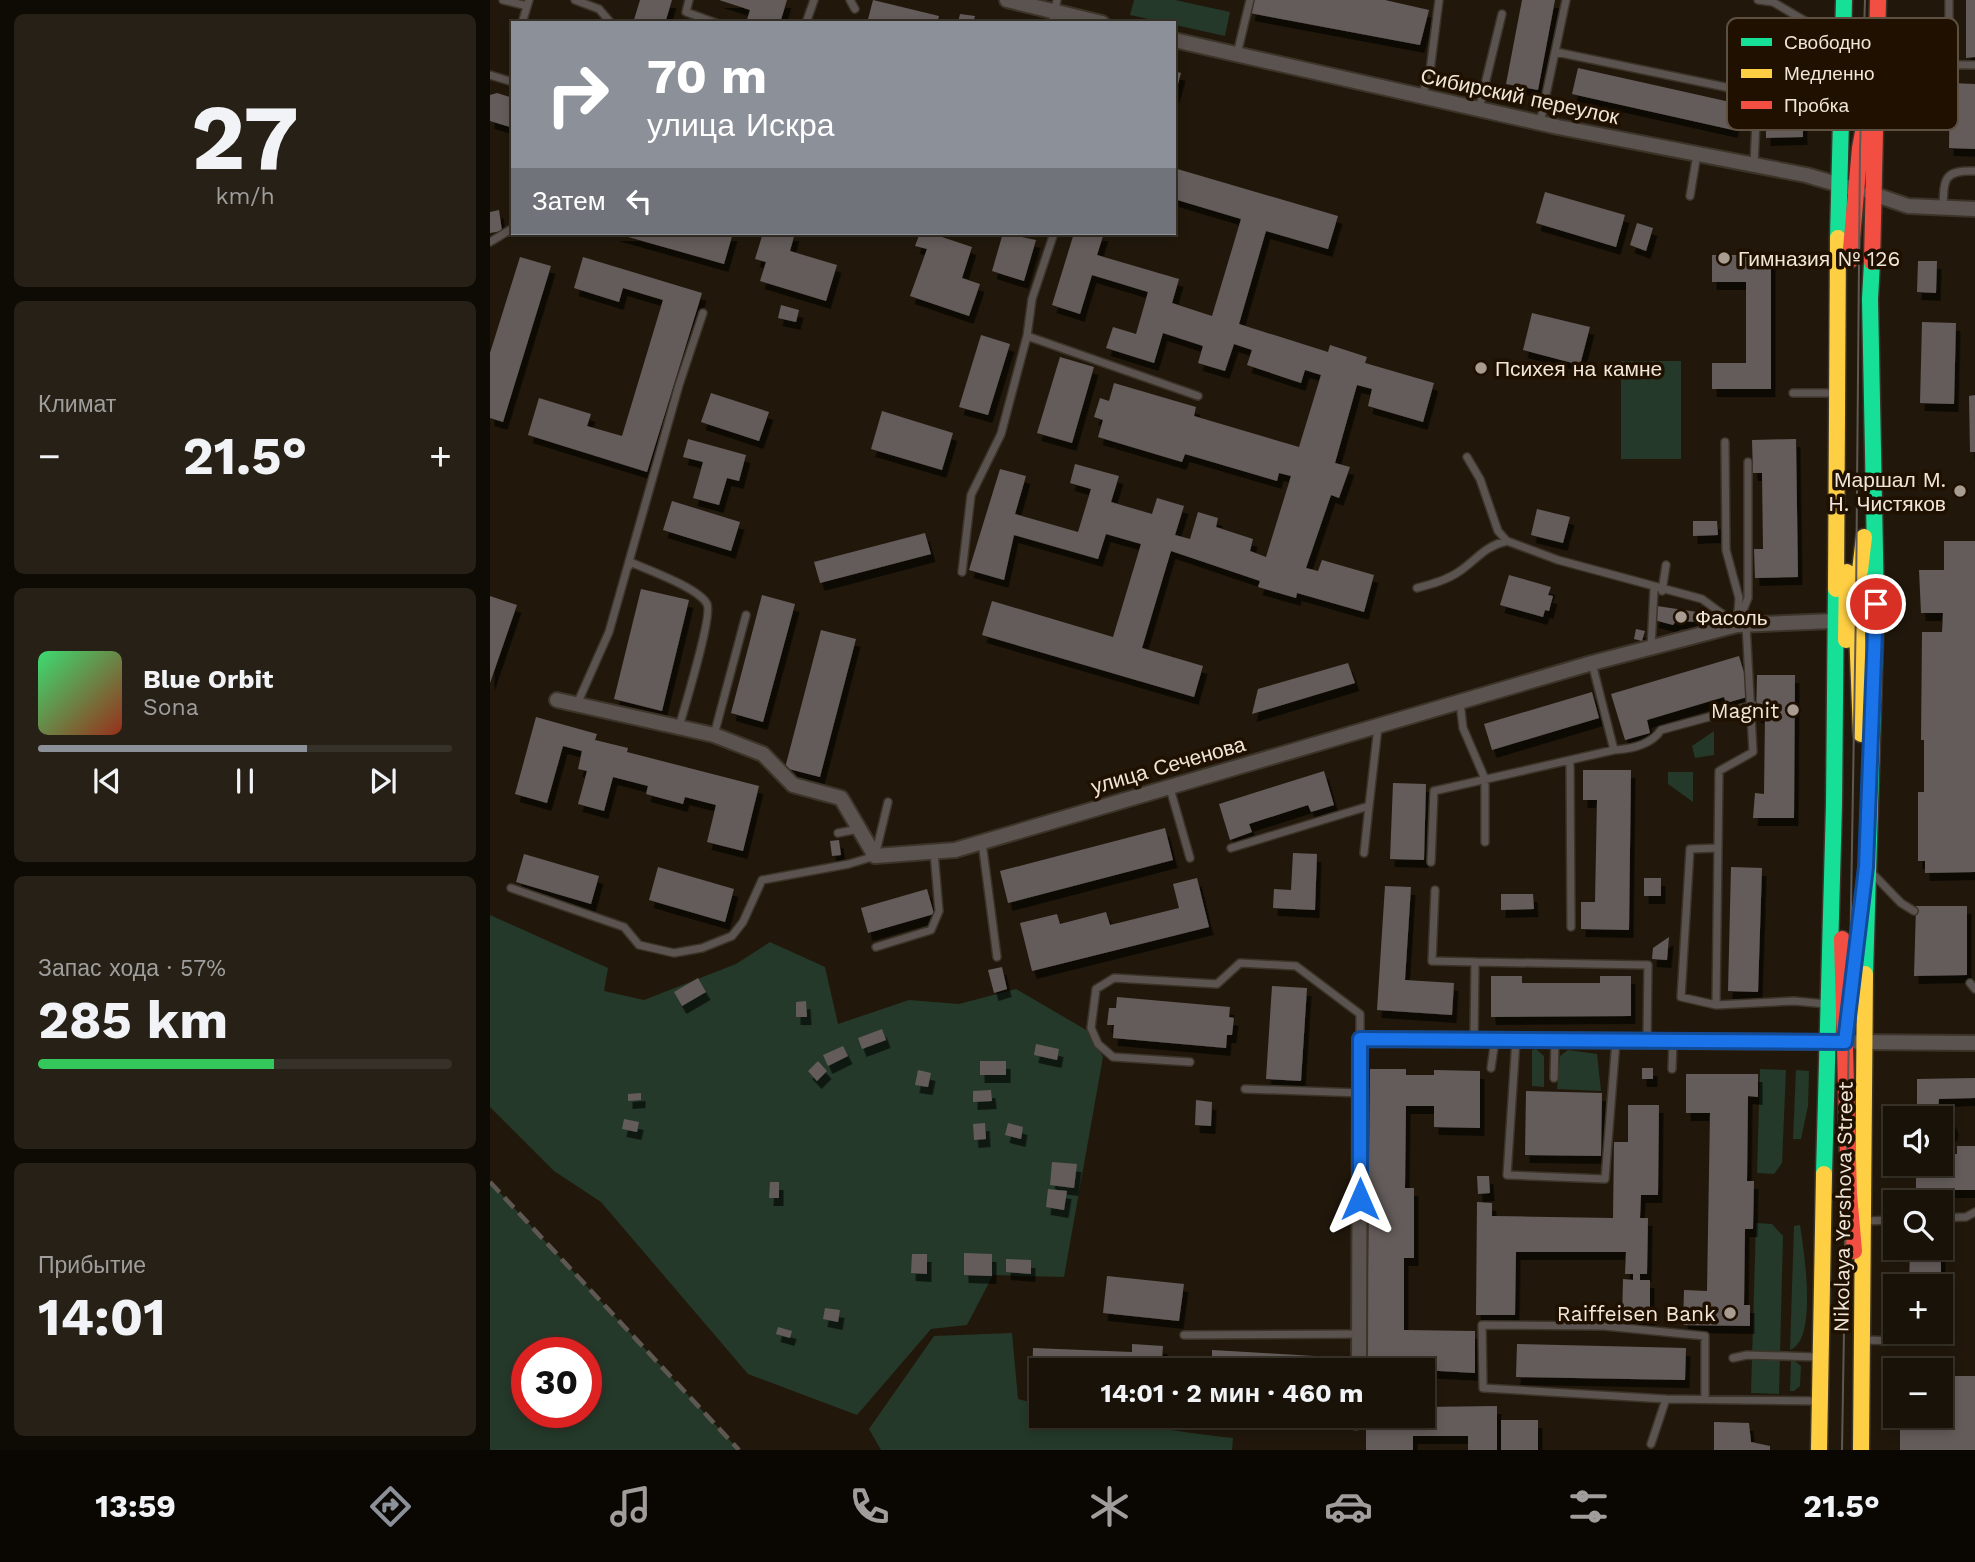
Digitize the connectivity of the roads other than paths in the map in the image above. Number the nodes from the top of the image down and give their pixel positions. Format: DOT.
graph roads {
  1 [pos="503,0"];
  2 [pos="575,0"];
  3 [pos="690,0"];
  4 [pos="814,0"];
  5 [pos="850,0"];
  6 [pos="1007,0"];
  7 [pos="1250,0"];
  8 [pos="1439,0"];
  9 [pos="1566,0"];
  10 [pos="1758,0"];
  11 [pos="1844,0"];
  12 [pos="1878,0"];
  13 [pos="1949,0"];
  14 [pos="528,3"];
  15 [pos="855,9"];
  16 [pos="1055,11"];
  17 [pos="1502,14"];
  18 [pos="1800,18"];
  19 [pos="1843,18"];
  20 [pos="1878,18"];
  21 [pos="1949,18"];
  22 [pos="523,21"];
  23 [pos="609,21"];
  24 [pos="711,21"];
  25 [pos="807,21"];
  26 [pos="1094,21"];
  27 [pos="1176,40"];
  28 [pos="1556,52"];
  29 [pos="1237,55"];
  30 [pos="490,75"];
  31 [pos="511,81"];
  32 [pos="1727,87"];
  33 [pos="1422,96"];
  34 [pos="1479,109"];
  35 [pos="1539,122"];
  36 [pos="1756,130"];
  37 [pos="1840,130"];
  38 [pos="1852,130"];
  39 [pos="1864,130"];
  40 [pos="1876,130"];
  41 [pos="1697,154"];
  42 [pos="1754,165"];
  43 [pos="1975,171"];
  44 [pos="1839,184"];
  45 [pos="1857,190"];
  46 [pos="1876,195"];
  47 [pos="1690,196"];
  48 [pos="1943,208"];
  49 [pos="1975,208"];
  50 [pos="511,229"];
  51 [pos="1053,235"];
  52 [pos="490,242"];
  53 [pos="1870,299"];
  54 [pos="704,313"];
  55 [pos="1027,336"];
  56 [pos="1793,393"];
  57 [pos="1198,396"];
  58 [pos="1837,397"];
  59 [pos="1725,442"];
  60 [pos="1467,457"];
  61 [pos="1748,462"];
  62 [pos="1507,541"];
  63 [pos="631,562"];
  64 [pos="1666,565"];
  65 [pos="962,572"];
  66 [pos="1417,588"];
  67 [pos="1658,590"];
  68 [pos="746,615"];
  69 [pos="1834,621"];
  70 [pos="1741,624"];
  71 [pos="1651,649"];
  72 [pos="1592,663"];
  73 [pos="557,700"];
  74 [pos="1460,701"];
  75 [pos="577,704"];
  76 [pos="1753,705"];
  77 [pos="1378,726"];
  78 [pos="679,727"];
  79 [pos="714,735"];
  80 [pos="1614,750"];
  81 [pos="1570,761"];
  82 [pos="1485,779"];
  83 [pos="1169,785"];
  84 [pos="888,802"];
  85 [pos="1834,804"];
  86 [pos="1369,806"];
  87 [pos="859,829"];
  88 [pos="838,833"];
  89 [pos="982,842"];
  90 [pos="1485,842"];
  91 [pos="1231,848"];
  92 [pos="1718,848"];
  93 [pos="934,852"];
  94 [pos="1364,853"];
  95 [pos="875,856"];
  96 [pos="1189,858"];
  97 [pos="1432,862"];
  98 [pos="1866,867"];
  99 [pos="510,888"];
  100 [pos="1435,890"];
  101 [pos="1914,911"];
  102 [pos="1571,927"];
  103 [pos="876,947"];
  104 [pos="997,957"];
  105 [pos="1475,962"];
  106 [pos="1827,1004"];
  107 [pos="1716,1005"];
  108 [pos="1360,1039"];
  109 [pos="1474,1040"];
  110 [pos="1495,1040"];
  111 [pos="1516,1040"];
  112 [pos="1555,1041"];
  113 [pos="1616,1041"];
  114 [pos="1647,1041"];
  115 [pos="1673,1041"];
  116 [pos="1845,1042"];
  117 [pos="1864,1042"];
  118 [pos="1826,1043"];
  119 [pos="1975,1043"];
  120 [pos="1190,1062"];
  121 [pos="1491,1068"];
  122 [pos="1672,1069"];
  123 [pos="1554,1078"];
  124 [pos="1245,1088"];
  125 [pos="1360,1093"];
  126 [pos="1824,1176"];
  127 [pos="1975,1212"];
  128 [pos="1953,1218"];
  129 [pos="1883,1220"];
  130 [pos="1865,1221"];
  131 [pos="1360,1334"];
  132 [pos="1184,1335"];
  133 [pos="1862,1339"];
  134 [pos="1883,1340"];
  135 [pos="1359,1358"];
  136 [pos="1733,1358"];
  137 [pos="1822,1358"];
  138 [pos="1666,1399"];
  139 [pos="1705,1399"];
  140 [pos="1821,1401"];
  141 [pos="1651,1444"];
  142 [pos="1819,1450"];
  143 [pos="1861,1450"];
  1 -- 14 [label="lane"];
  2 -- 23 [label="lane"];
  3 -- 24 [label="lane"];
  4 -- 25 [label="lane"];
  5 -- 15 [label="lane"];
  6 -- 16 [label="street"];
  7 -- 29 [label="lane"];
  8 -- 33 [label="lane"];
  9 -- 28 [label="lane"];
  10 -- 18 [label="lane"];
  11 -- 19 [label="main road, Nikolaya Yershova Street"];
  12 -- 20 [label="main road"];
  13 -- 21 [label="lane"];
  14 -- 22 [label="lane"];
  16 -- 26 [label="street"];
  17 -- 34 [label="lane"];
  27 -- 29 [label="street, Сибирский переулок"];
  28 -- 32 [label="lane"];
  28 -- 35 [label="lane"];
  29 -- 33 [label="street, Сибирский переулок"];
  30 -- 31 [label="lane"];
  33 -- 34 [label="street, Сибирский переулок"];
  34 -- 35 [label="street, Сибирский переулок"];
  35 -- 41 [label="street, Сибирский переулок"];
  36 -- 42 [label="lane"];
  37 -- 44 [label="main road, Nikolaya Yershova Street"];
  38 -- 45 [label="main road"];
  39 -- 45 [label="main road"];
  40 -- 46 [label="main road"];
  41 -- 42 [label="street, Сибирский переулок"];
  41 -- 47 [label="lane"];
  42 -- 44 [label="street, Сибирский переулок"];
  43 -- 48 [label="lane"];
  44 -- 45 [label="street, Сибирский переулок"];
  44 -- 58 [label="main road, Nikolaya Yershova Street"];
  45 -- 46 [label="street, Сибирский переулок"];
  45 -- 53 [label="main road"];
  45 -- 58 [label="main road"];
  46 -- 48 [label="street, Сибирский переулок"];
  46 -- 53 [label="main road"];
  48 -- 49 [label="street, Сибирский переулок"];
  50 -- 52 [label="lane"];
  51 -- 55 [label="lane"];
  53 -- 98 [label="main road"];
  54 -- 63 [label="lane"];
  55 -- 57 [label="lane"];
  55 -- 65 [label="lane"];
  56 -- 58 [label="lane"];
  58 -- 69 [label="main road, Nikolaya Yershova Street"];
  58 -- 85 [label="main road"];
  59 -- 70 [label="lane"];
  60 -- 62 [label="lane"];
  61 -- 70 [label="lane"];
  62 -- 66 [label="lane"];
  62 -- 67 [label="lane"];
  63 -- 75 [label="lane"];
  63 -- 78 [label="lane"];
  64 -- 67 [label="lane"];
  67 -- 70 [label="lane"];
  67 -- 71 [label="lane"];
  68 -- 79 [label="lane"];
  69 -- 70 [label="street, улица Сеченова"];
  69 -- 85 [label="main road, Nikolaya Yershova Street"];
  70 -- 71 [label="street, улица Сеченова"];
  70 -- 76 [label="lane"];
  71 -- 72 [label="street, улица Сеченова"];
  72 -- 74 [label="street, улица Сеченова"];
  72 -- 80 [label="lane"];
  73 -- 75 [label="street"];
  74 -- 77 [label="street, улица Сеченова"];
  74 -- 82 [label="lane"];
  75 -- 78 [label="street"];
  76 -- 80 [label="lane"];
  76 -- 92 [label="lane"];
  77 -- 83 [label="street, улица Сеченова"];
  77 -- 86 [label="lane"];
  78 -- 79 [label="street"];
  79 -- 87 [label="street"];
  80 -- 81 [label="lane"];
  81 -- 82 [label="lane"];
  81 -- 102 [label="lane"];
  82 -- 90 [label="lane"];
  82 -- 97 [label="lane"];
  83 -- 89 [label="street, улица Сеченова"];
  83 -- 96 [label="lane"];
  84 -- 95 [label="lane"];
  85 -- 106 [label="main road, Nikolaya Yershova Street"];
  85 -- 116 [label="main road"];
  86 -- 91 [label="lane"];
  86 -- 94 [label="lane"];
  87 -- 88 [label="lane"];
  87 -- 95 [label="street"];
  89 -- 93 [label="street, улица Сеченова"];
  89 -- 104 [label="lane"];
  92 -- 107 [label="lane"];
  92 -- 107 [label="lane"];
  93 -- 95 [label="street, улица Сеченова"];
  93 -- 103 [label="lane"];
  95 -- 99 [label="lane"];
  98 -- 101 [label="lane"];
  98 -- 116 [label="main road"];
  98 -- 117 [label="main road, Nikolaya Yershova Street"];
  100 -- 105 [label="lane"];
  105 -- 109 [label="lane"];
  105 -- 114 [label="lane"];
  106 -- 107 [label="lane"];
  106 -- 118 [label="main road, Nikolaya Yershova Street"];
  108 -- 109 [label="street"];
  108 -- 120 [label="lane"];
  108 -- 125 [label="street"];
  109 -- 110 [label="street"];
  110 -- 111 [label="street"];
  110 -- 121 [label="lane"];
  111 -- 112 [label="street"];
  111 -- 113 [label="lane"];
  112 -- 113 [label="street"];
  112 -- 123 [label="lane"];
  113 -- 114 [label="street"];
  114 -- 115 [label="street"];
  115 -- 118 [label="street"];
  115 -- 122 [label="lane"];
  116 -- 117 [label="street"];
  116 -- 118 [label="street"];
  116 -- 126 [label="main road"];
  116 -- 133 [label="main road"];
  117 -- 119 [label="street"];
  117 -- 130 [label="main road, Nikolaya Yershova Street"];
  118 -- 126 [label="main road, Nikolaya Yershova Street"];
  124 -- 125 [label="lane"];
  125 -- 131 [label="street"];
  126 -- 137 [label="main road, Nikolaya Yershova Street"];
  127 -- 128 [label="lane"];
  129 -- 130 [label="lane"];
  130 -- 133 [label="main road, Nikolaya Yershova Street"];
  131 -- 132 [label="lane"];
  131 -- 135 [label="street"];
  133 -- 134 [label="lane"];
  133 -- 143 [label="main road, Nikolaya Yershova Street"];
  136 -- 137 [label="lane"];
  137 -- 140 [label="main road, Nikolaya Yershova Street"];
  138 -- 139 [label="lane"];
  138 -- 139 [label="lane"];
  138 -- 141 [label="lane"];
  139 -- 140 [label="lane"];
  140 -- 142 [label="main road, Nikolaya Yershova Street"];
}
